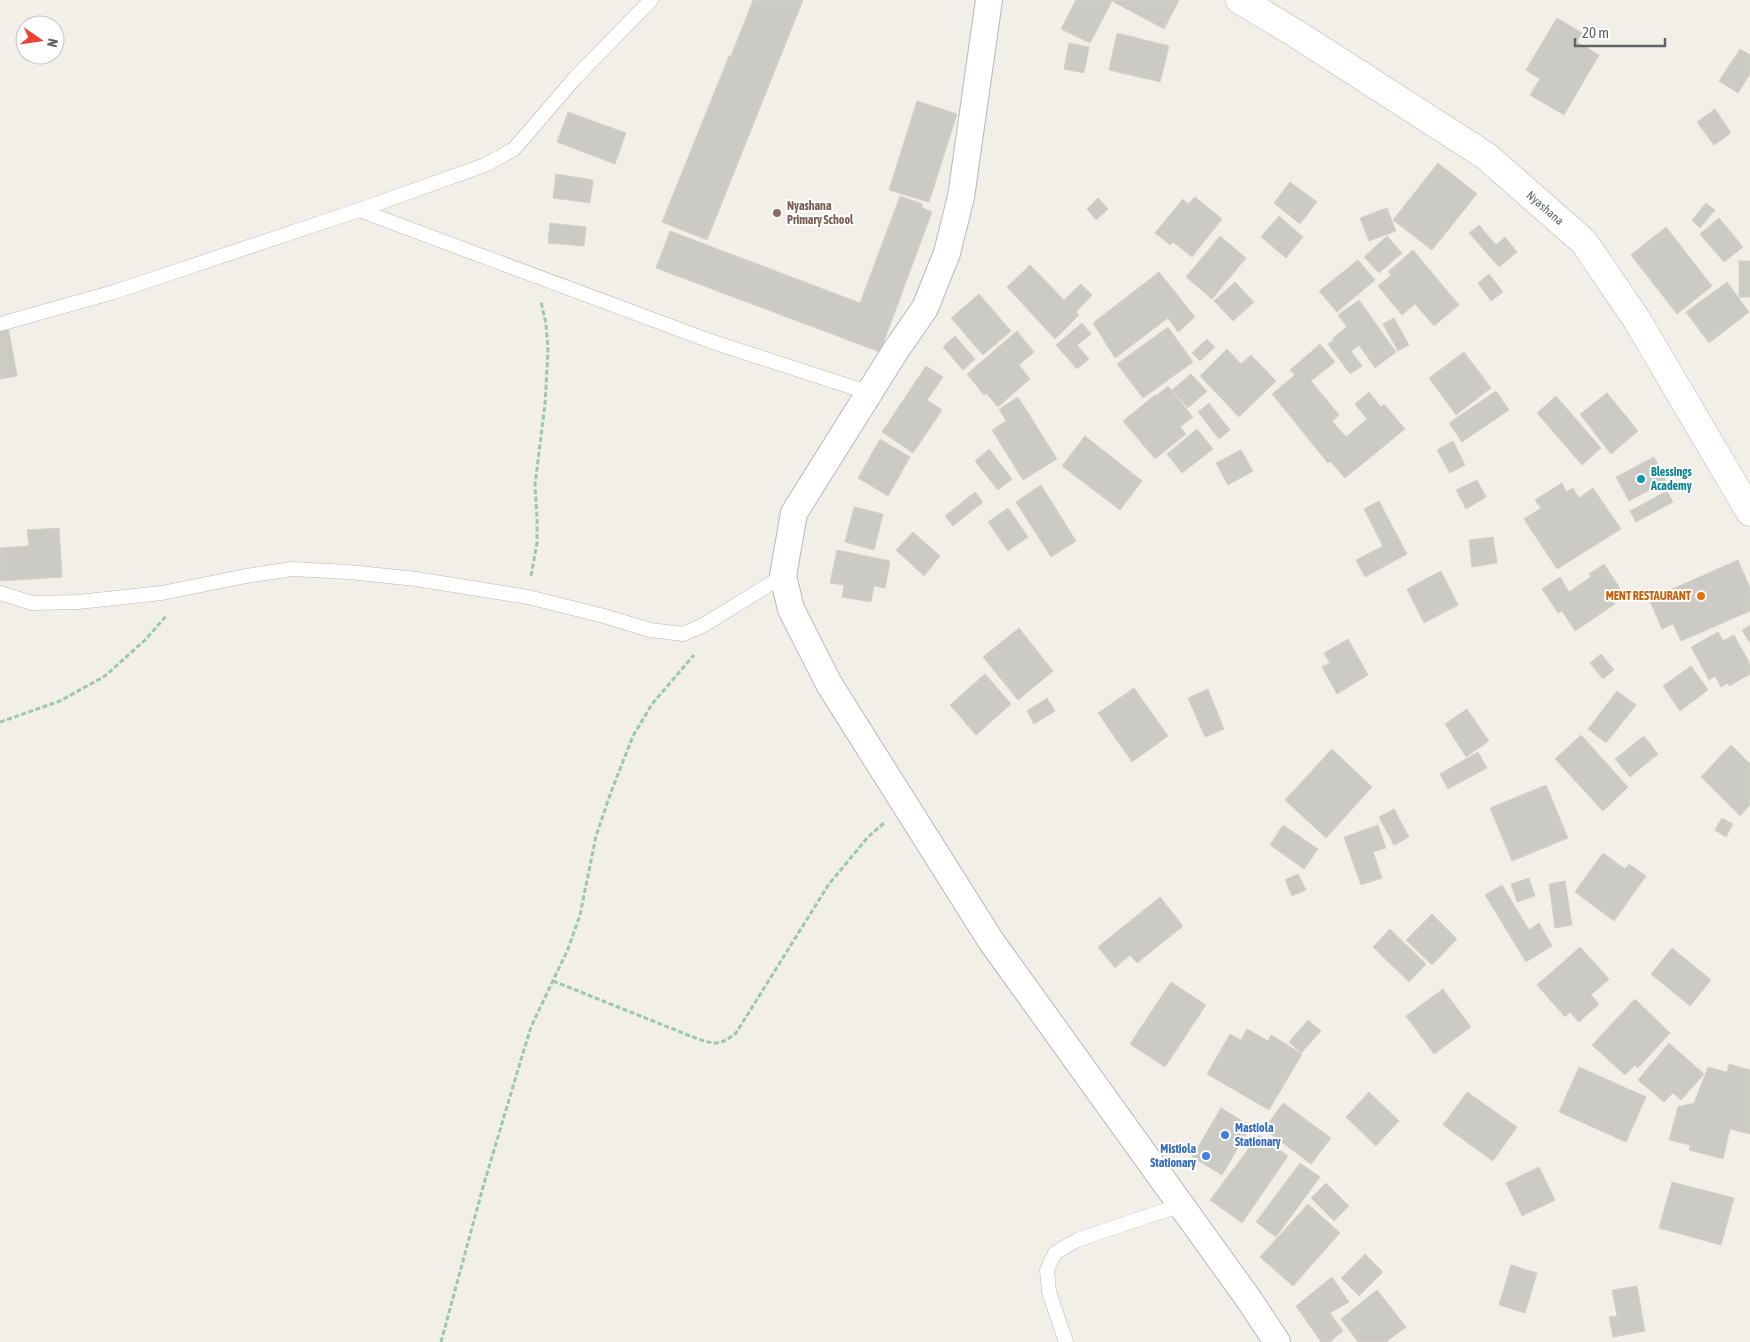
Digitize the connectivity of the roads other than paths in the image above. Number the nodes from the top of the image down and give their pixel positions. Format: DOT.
graph roads {
  1 [pos="652,0"];
  2 [pos="989,0"];
  3 [pos="1240,0"];
  4 [pos="359,210"];
  5 [pos="0,324"];
  6 [pos="870,393"];
  7 [pos="1750,512"];
  8 [pos="783,576"];
  9 [pos="0,593"];
  10 [pos="1181,1205"];
  11 [pos="1066,1342"];
  12 [pos="1277,1342"];
  1 -- 4 [label="lane"];
  2 -- 6 [label="street"];
  3 -- 7 [label="street, Nyashana"];
  4 -- 5 [label="lane"];
  4 -- 6 [label="lane"];
  6 -- 8 [label="street"];
  8 -- 9 [label="lane"];
  8 -- 10 [label="street"];
  10 -- 11 [label="lane"];
  10 -- 12 [label="street"];
}
